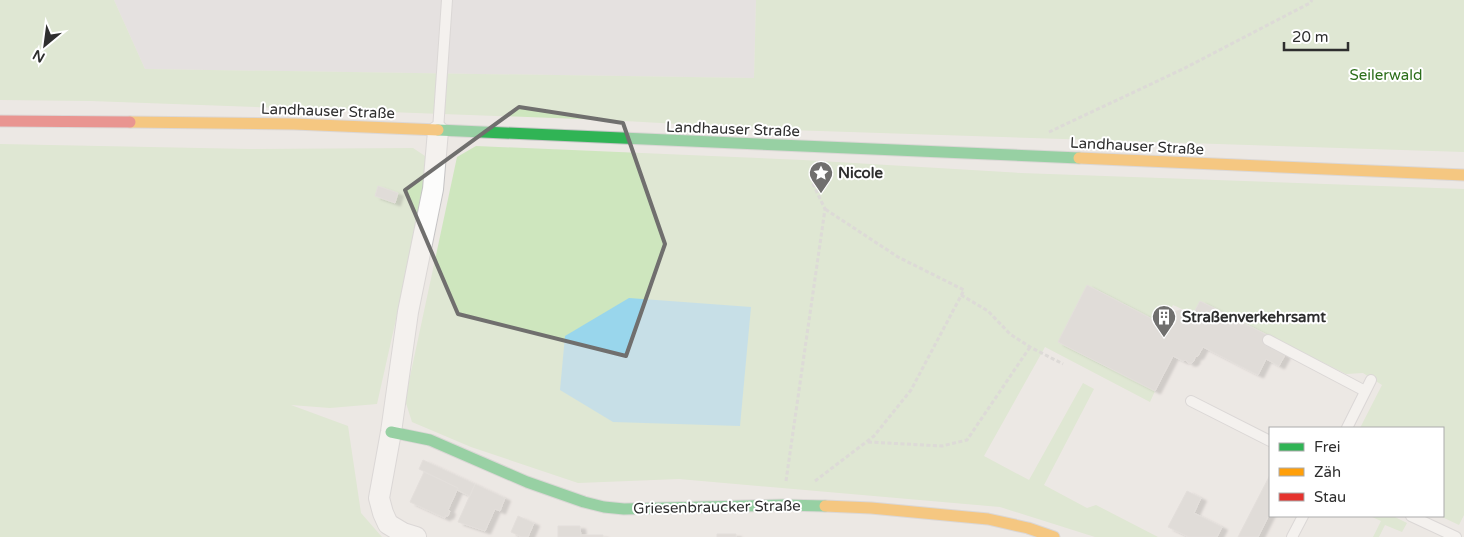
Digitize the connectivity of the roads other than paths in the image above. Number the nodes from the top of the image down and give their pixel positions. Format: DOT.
graph roads {
  1 [pos="447,0"];
  2 [pos="0,121"];
  3 [pos="438,131"];
  4 [pos="1464,175"];
  5 [pos="1268,340"];
  6 [pos="1371,380"];
  7 [pos="1365,391"];
  8 [pos="1192,401"];
  9 [pos="1347,427"];
  10 [pos="391,432"];
  11 [pos="1269,440"];
  12 [pos="1302,517"];
  13 [pos="1413,517"];
  14 [pos="416,537"];
  15 [pos="1054,537"];
  16 [pos="1292,537"];
  17 [pos="1456,537"];
  1 -- 3 [label="lane"];
  2 -- 3 [label="main road, Landhauser Straße"];
  3 -- 4 [label="main road, Landhauser Straße"];
  3 -- 10 [label="street"];
  5 -- 7 [label="lane"];
  6 -- 7 [label="lane"];
  7 -- 9 [label="lane"];
  8 -- 11 [label="lane"];
  10 -- 14 [label="street"];
  10 -- 15 [label="main road, Griesenbraucker Straße"];
  12 -- 16 [label="lane"];
  13 -- 17 [label="lane"];
}
